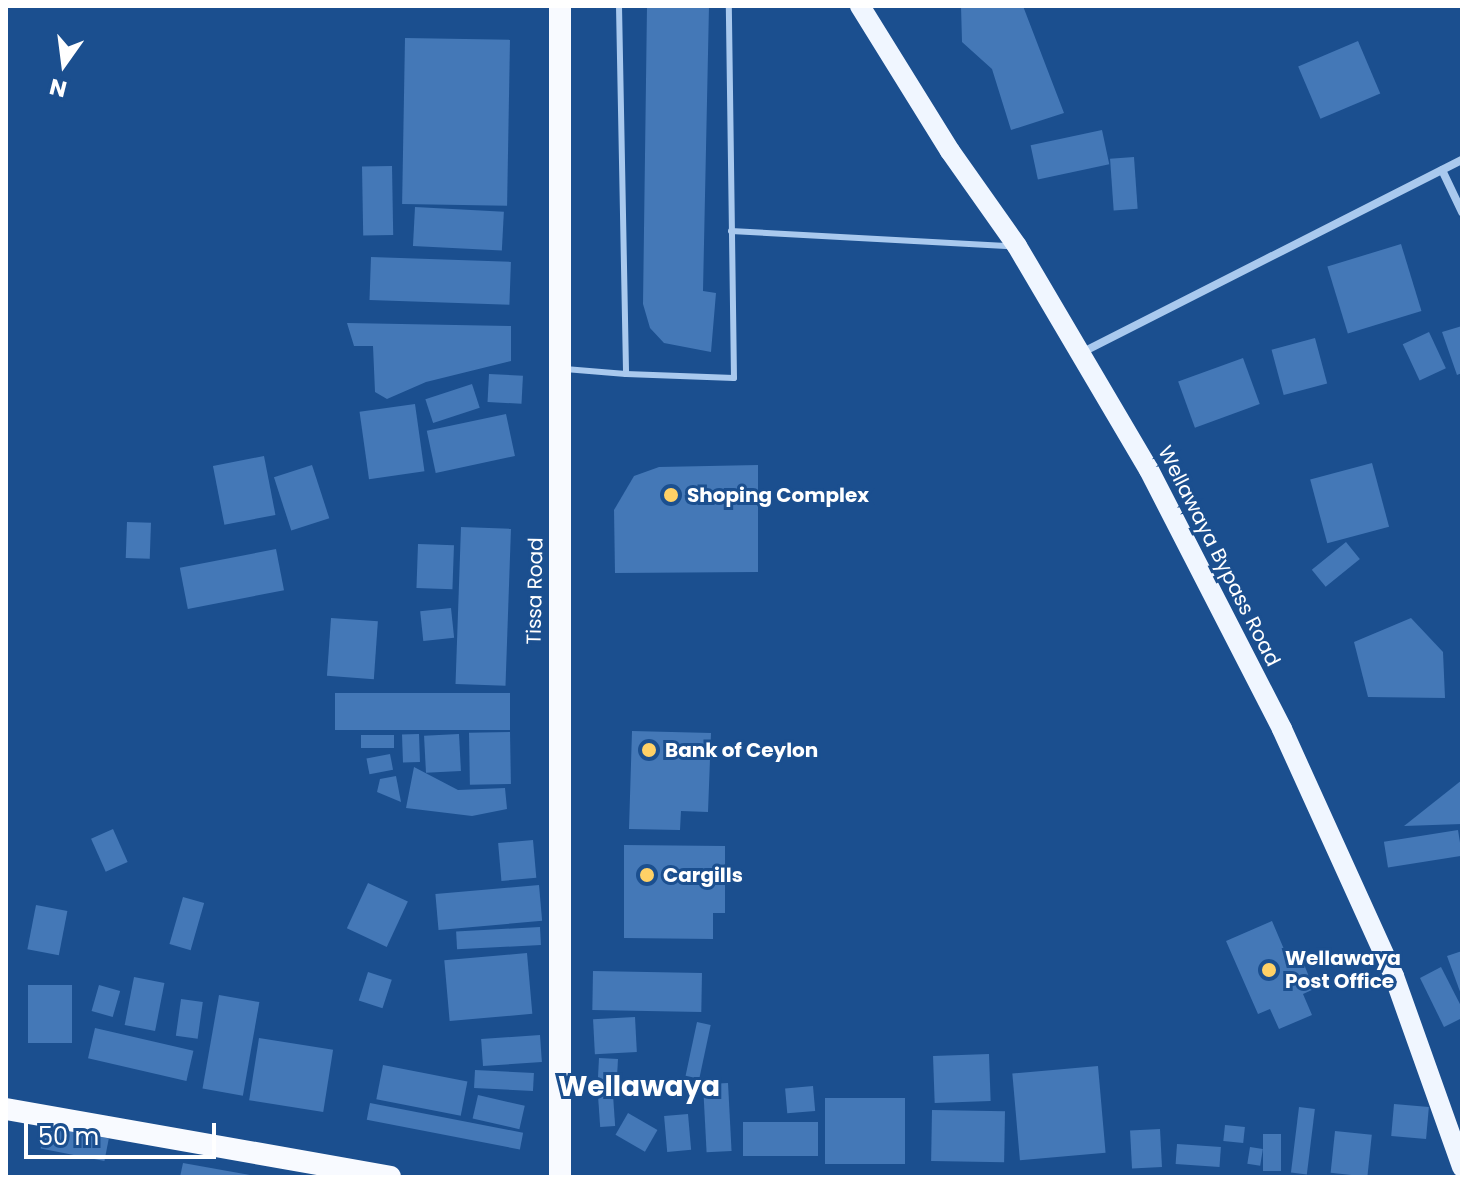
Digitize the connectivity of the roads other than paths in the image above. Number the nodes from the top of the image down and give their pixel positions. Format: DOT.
graph roads {
  1 [pos="560,6"];
  2 [pos="619,6"];
  3 [pos="729,6"];
  4 [pos="860,6"];
  5 [pos="1462,160"];
  6 [pos="1442,170"];
  7 [pos="1462,212"];
  8 [pos="731,231"];
  9 [pos="1017,246"];
  10 [pos="1079,353"];
  11 [pos="562,369"];
  12 [pos="626,374"];
  13 [pos="6,1109"];
  14 [pos="1462,1167"];
  15 [pos="390,1177"];
  16 [pos="560,1177"];
  1 -- 11 [label="highway, Tissa Road"];
  2 -- 12 [label="lane"];
  3 -- 8 [label="lane"];
  4 -- 9 [label="main road, Wellawaya Bypass Road"];
  5 -- 6 [label="street"];
  6 -- 7 [label="street"];
  6 -- 10 [label="street"];
  8 -- 9 [label="lane"];
  8 -- 12 [label="lane"];
  9 -- 10 [label="main road, Wellawaya Bypass Road"];
  10 -- 14 [label="main road, Wellawaya Bypass Road"];
  11 -- 12 [label="lane"];
  11 -- 16 [label="highway, Tissa Road"];
  13 -- 15 [label="highway"];
}
